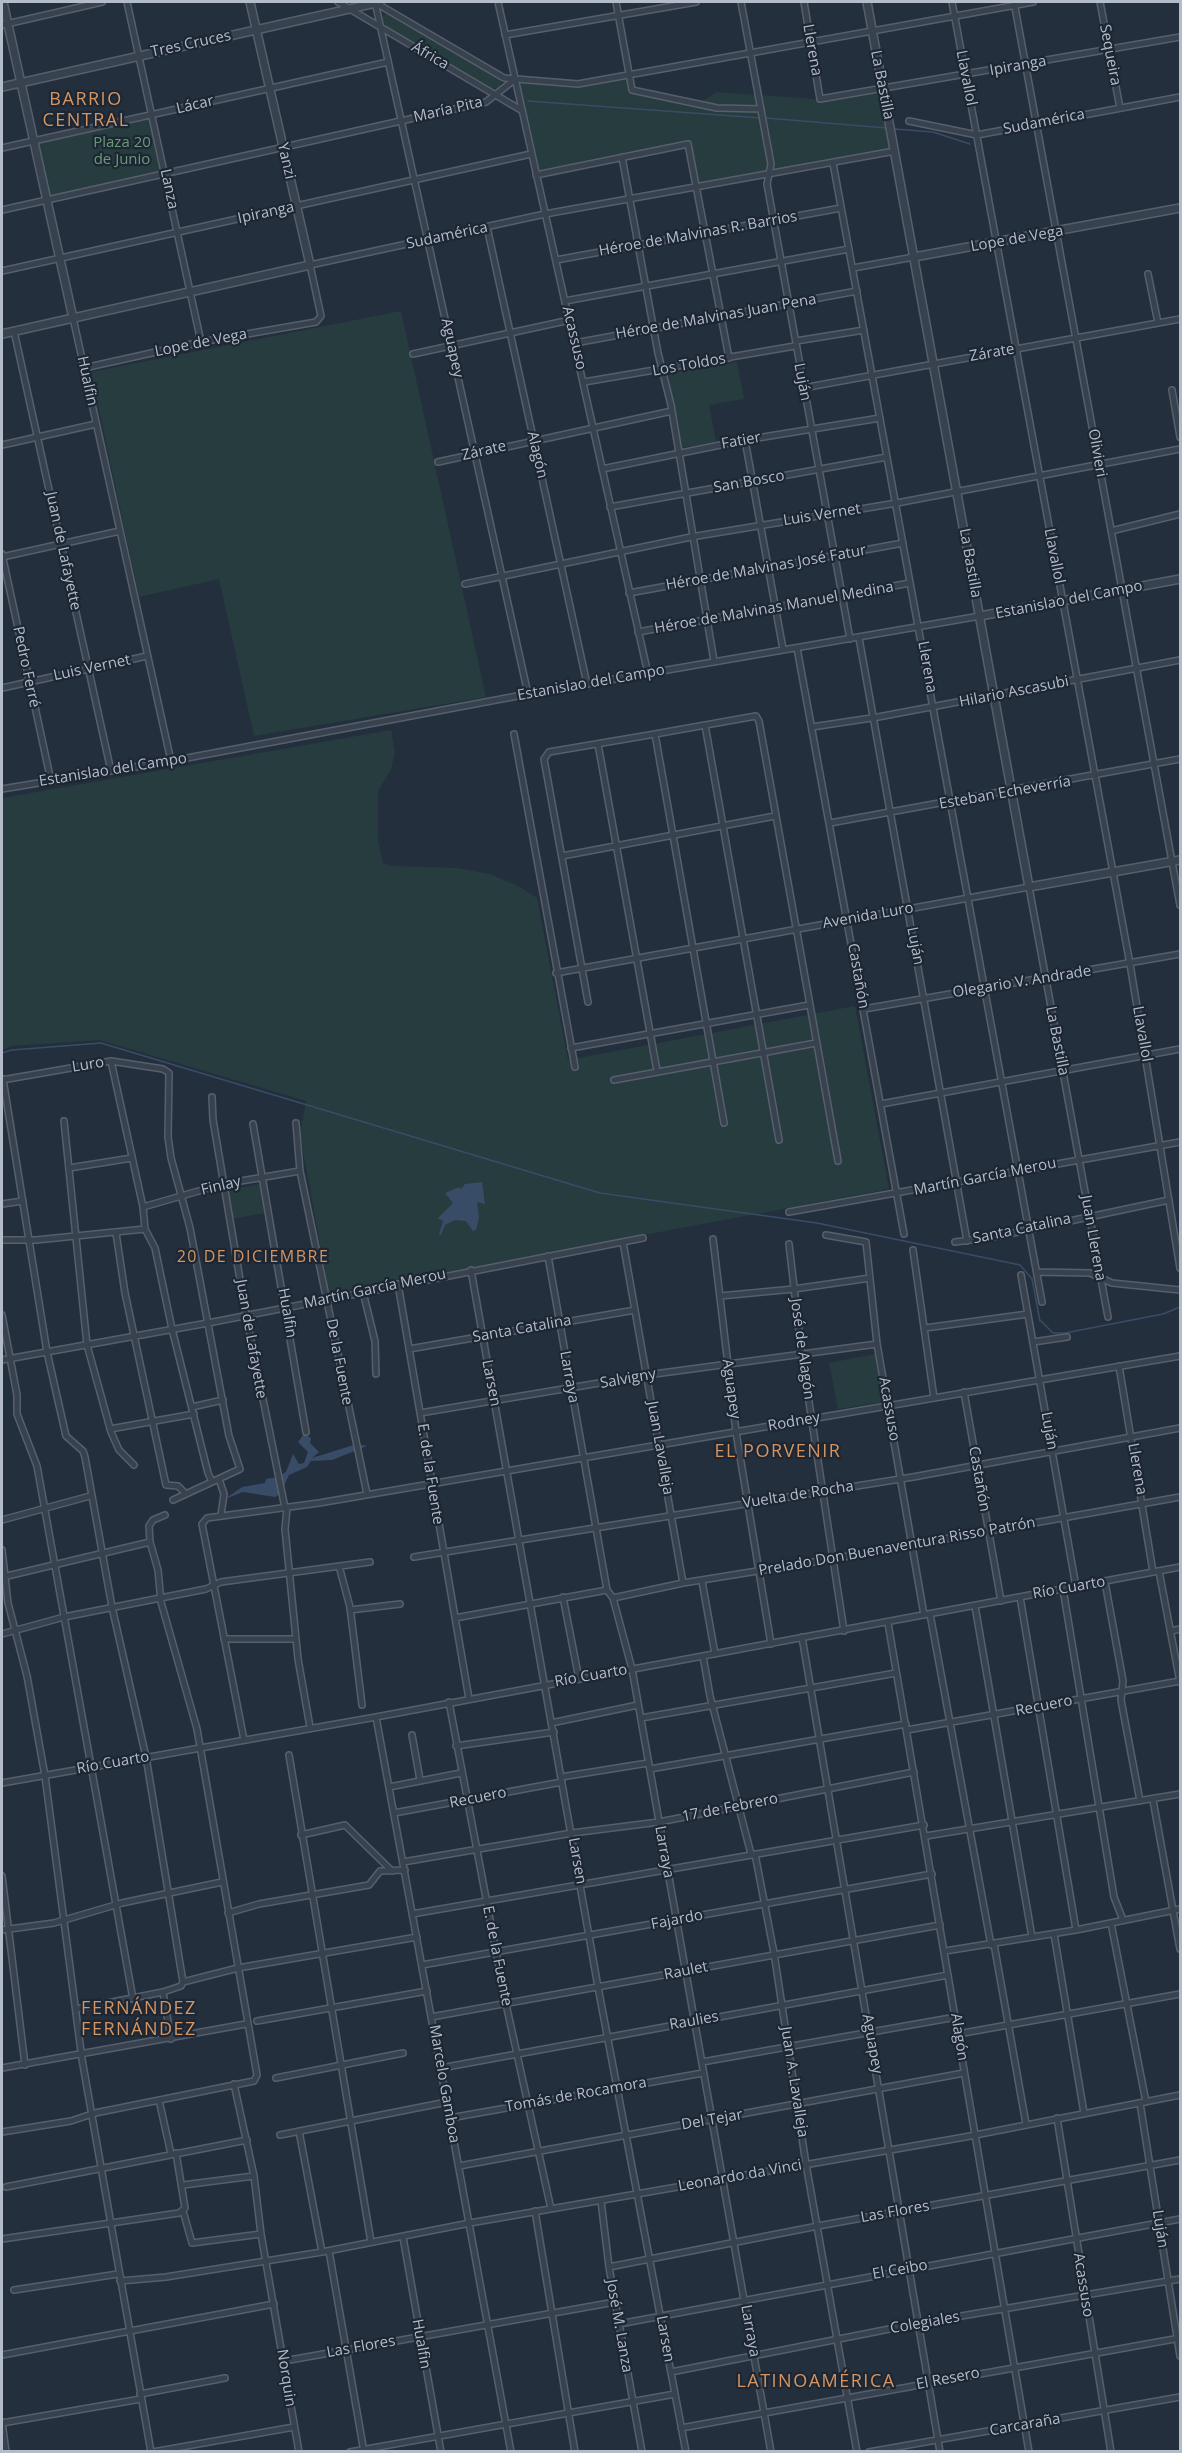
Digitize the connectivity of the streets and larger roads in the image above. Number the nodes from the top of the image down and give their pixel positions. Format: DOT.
graph roads {
  1 [pos="3,2"];
  2 [pos="102,2"];
  3 [pos="127,2"];
  4 [pos="250,2"];
  5 [pos="338,2"];
  6 [pos="376,2"];
  7 [pos="498,2"];
  8 [pos="616,2"];
  9 [pos="696,2"];
  10 [pos="741,2"];
  11 [pos="804,2"];
  12 [pos="867,2"];
  13 [pos="952,2"];
  14 [pos="1033,2"];
  15 [pos="1100,2"];
  16 [pos="1014,3"];
  17 [pos="350,8"];
  18 [pos="618,15"];
  19 [pos="955,16"];
  20 [pos="5,24"];
  21 [pos="381,27"];
  22 [pos="256,30"];
  23 [pos="872,31"];
  24 [pos="506,35"];
  25 [pos="1180,37"];
  26 [pos="811,43"];
  27 [pos="1108,50"];
  28 [pos="751,53"];
  29 [pos="139,56"];
  30 [pos="388,62"];
  31 [pos="1025,64"];
  32 [pos="630,75"];
  33 [pos="966,75"];
  34 [pos="515,79"];
  35 [pos="22,82"];
  36 [pos="2,87"];
  37 [pos="269,88"];
  38 [pos="884,89"];
  39 [pos="497,95"];
  40 [pos="1180,97"];
  41 [pos="820,99"];
  42 [pos="1120,108"];
  43 [pos="521,110"];
  44 [pos="761,111"];
  45 [pos="153,114"];
  46 [pos="401,121"];
  47 [pos="909,121"];
  48 [pos="1037,124"];
  49 [pos="977,135"];
  50 [pos="34,140"];
  51 [pos="283,147"];
  52 [pos="2,148"];
  53 [pos="895,151"];
  54 [pos="531,154"];
  55 [pos="622,157"];
  56 [pos="833,163"];
  57 [pos="166,174"];
  58 [pos="769,174"];
  59 [pos="536,175"];
  60 [pos="414,179"];
  61 [pos="697,187"];
  62 [pos="629,199"];
  63 [pos="48,200"];
  64 [pos="296,206"];
  65 [pos="841,208"];
  66 [pos="1180,208"];
  67 [pos="2,210"];
  68 [pos="545,214"];
  69 [pos="773,220"];
  70 [pos="487,228"];
  71 [pos="1056,231"];
  72 [pos="179,232"];
  73 [pos="707,232"];
  74 [pos="428,240"];
  75 [pos="996,243"];
  76 [pos="638,245"];
  77 [pos="849,249"];
  78 [pos="914,257"];
  79 [pos="60,258"];
  80 [pos="556,260"];
  81 [pos="781,261"];
  82 [pos="310,265"];
  83 [pos="853,268"];
  84 [pos="2,271"];
  85 [pos="714,274"];
  86 [pos="1148,274"];
  87 [pos="646,287"];
  88 [pos="192,291"];
  89 [pos="857,291"];
  90 [pos="565,301"];
  91 [pos="789,304"];
  92 [pos="722,316"];
  93 [pos="73,318"];
  94 [pos="1180,319"];
  95 [pos="319,320"];
  96 [pos="570,320"];
  97 [pos="1158,323"];
  98 [pos="654,328"];
  99 [pos="864,330"];
  100 [pos="14,331"];
  101 [pos="510,332"];
  102 [pos="2,334"];
  103 [pos="1076,337"];
  104 [pos="201,342"];
  105 [pos="575,343"];
  106 [pos="795,344"];
  107 [pos="451,346"];
  108 [pos="1016,349"];
  109 [pos="413,354"];
  110 [pos="729,358"];
  111 [pos="933,364"];
  112 [pos="84,368"];
  113 [pos="664,370"];
  114 [pos="872,375"];
  115 [pos="584,382"];
  116 [pos="803,388"];
  117 [pos="1172,390"];
  118 [pos="672,411"];
  119 [pos="880,418"];
  120 [pos="96,424"];
  121 [pos="592,426"];
  122 [pos="812,430"];
  123 [pos="38,437"];
  124 [pos="1180,437"];
  125 [pos="534,439"];
  126 [pos="745,440"];
  127 [pos="2,445"];
  128 [pos="1180,448"];
  129 [pos="474,453"];
  130 [pos="678,454"];
  131 [pos="887,457"];
  132 [pos="438,462"];
  133 [pos="1099,463"];
  134 [pos="602,469"];
  135 [pos="819,470"];
  136 [pos="1039,474"];
  137 [pos="752,482"];
  138 [pos="957,491"];
  139 [pos="684,493"];
  140 [pos="897,503"];
  141 [pos="610,507"];
  142 [pos="827,514"];
  143 [pos="1180,514"];
  144 [pos="760,526"];
  145 [pos="120,531"];
  146 [pos="1111,531"];
  147 [pos="691,537"];
  148 [pos="903,543"];
  149 [pos="61,544"];
  150 [pos="620,551"];
  151 [pos="835,555"];
  152 [pos="2,556"];
  153 [pos="562,564"];
  154 [pos="767,568"];
  155 [pos="501,577"];
  156 [pos="1180,579"];
  157 [pos="700,580"];
  158 [pos="910,583"];
  159 [pos="465,584"];
  160 [pos="1122,590"];
  161 [pos="629,593"];
  162 [pos="842,595"];
  163 [pos="1063,601"];
  164 [pos="774,608"];
  165 [pos="980,616"];
  166 [pos="707,620"];
  167 [pos="920,627"];
  168 [pos="638,632"];
  169 [pos="859,638"];
  170 [pos="850,639"];
  171 [pos="797,648"];
  172 [pos="783,649"];
  173 [pos="147,656"];
  174 [pos="1180,660"];
  175 [pos="714,661"];
  176 [pos="89,668"];
  177 [pos="1136,668"];
  178 [pos="648,674"];
  179 [pos="1077,680"];
  180 [pos="29,682"];
  181 [pos="587,684"];
  182 [pos="2,688"];
  183 [pos="528,694"];
  184 [pos="994,695"];
  185 [pos="934,706"];
  186 [pos="872,717"];
  187 [pos="705,725"];
  188 [pos="812,727"];
  189 [pos="514,734"];
  190 [pos="655,734"];
  191 [pos="598,744"];
  192 [pos="1180,759"];
  193 [pos="171,761"];
  194 [pos="1154,764"];
  195 [pos="111,771"];
  196 [pos="1095,777"];
  197 [pos="51,781"];
  198 [pos="2,789"];
  199 [pos="1012,791"];
  200 [pos="952,802"];
  201 [pos="891,814"];
  202 [pos="775,816"];
  203 [pos="830,824"];
  204 [pos="723,826"];
  205 [pos="672,836"];
  206 [pos="616,846"];
  207 [pos="562,856"];
  208 [pos="1176,861"];
  209 [pos="1113,872"];
  210 [pos="1029,887"];
  211 [pos="969,897"];
  212 [pos="1180,905"];
  213 [pos="908,909"];
  214 [pos="847,920"];
  215 [pos="795,929"];
  216 [pos="744,938"];
  217 [pos="692,947"];
  218 [pos="1180,954"];
  219 [pos="636,957"];
  220 [pos="1130,964"];
  221 [pos="582,968"];
  222 [pos="556,973"];
  223 [pos="1045,978"];
  224 [pos="985,988"];
  225 [pos="925,998"];
  226 [pos="588,1002"];
  227 [pos="809,1005"];
  228 [pos="864,1009"];
  229 [pos="757,1013"];
  230 [pos="706,1023"];
  231 [pos="650,1033"];
  232 [pos="816,1043"];
  233 [pos="571,1048"];
  234 [pos="1180,1049"];
  235 [pos="764,1052"];
  236 [pos="1146,1055"];
  237 [pos="111,1061"];
  238 [pos="713,1062"];
  239 [pos="575,1067"];
  240 [pos="1063,1070"];
  241 [pos="657,1071"];
  242 [pos="2,1080"];
  243 [pos="614,1080"];
  244 [pos="1002,1081"];
  245 [pos="943,1093"];
  246 [pos="212,1097"];
  247 [pos="881,1104"];
  248 [pos="64,1121"];
  249 [pos="724,1122"];
  250 [pos="296,1123"];
  251 [pos="253,1124"];
  252 [pos="779,1140"];
  253 [pos="1180,1142"];
  254 [pos="1162,1146"];
  255 [pos="132,1158"];
  256 [pos="1079,1160"];
  257 [pos="838,1161"];
  258 [pos="69,1168"];
  259 [pos="300,1171"];
  260 [pos="1018,1171"];
  261 [pos="261,1178"];
  262 [pos="958,1183"];
  263 [pos="224,1184"];
  264 [pos="897,1193"];
  265 [pos="181,1196"];
  266 [pos="1169,1200"];
  267 [pos="23,1201"];
  268 [pos="2,1204"];
  269 [pos="143,1207"];
  270 [pos="789,1212"];
  271 [pos="1089,1215"];
  272 [pos="1180,1219"];
  273 [pos="1172,1221"];
  274 [pos="145,1229"];
  275 [pos="1029,1229"];
  276 [pos="116,1233"];
  277 [pos="904,1234"];
  278 [pos="826,1235"];
  279 [pos="76,1236"];
  280 [pos="643,1238"];
  281 [pos="30,1239"];
  282 [pos="713,1239"];
  283 [pos="2,1240"];
  284 [pos="967,1241"];
  285 [pos="623,1242"];
  286 [pos="955,1242"];
  287 [pos="789,1245"];
  288 [pos="913,1250"];
  289 [pos="548,1256"];
  290 [pos="1180,1268"];
  291 [pos="471,1270"];
  292 [pos="1037,1272"];
  293 [pos="1021,1275"];
  294 [pos="1100,1276"];
  295 [pos="870,1278"];
  296 [pos="398,1284"];
  297 [pos="794,1289"];
  298 [pos="1180,1290"];
  299 [pos="363,1292"];
  300 [pos="720,1296"];
  301 [pos="327,1300"];
  302 [pos="1042,1302"];
  303 [pos="287,1308"];
  304 [pos="635,1310"];
  305 [pos="1028,1314"];
  306 [pos="2,1315"];
  307 [pos="246,1315"];
  308 [pos="1108,1317"];
  309 [pos="559,1321"];
  310 [pos="208,1323"];
  311 [pos="925,1328"];
  312 [pos="172,1329"];
  313 [pos="135,1336"];
  314 [pos="482,1336"];
  315 [pos="1067,1337"];
  316 [pos="1033,1342"];
  317 [pos="877,1344"];
  318 [pos="87,1345"];
  319 [pos="409,1349"];
  320 [pos="47,1352"];
  321 [pos="802,1356"];
  322 [pos="1180,1356"];
  323 [pos="9,1359"];
  324 [pos="2,1360"];
  325 [pos="727,1363"];
  326 [pos="1119,1366"];
  327 [pos="376,1374"];
  328 [pos="647,1375"];
  329 [pos="1040,1379"];
  330 [pos="572,1389"];
  331 [pos="964,1392"];
  332 [pos="934,1398"];
  333 [pos="223,1400"];
  334 [pos="495,1400"];
  335 [pos="889,1406"];
  336 [pos="192,1407"];
  337 [pos="420,1413"];
  338 [pos="194,1414"];
  339 [pos="811,1418"];
  340 [pos="152,1422"];
  341 [pos="1180,1428"];
  342 [pos="110,1430"];
  343 [pos="306,1432"];
  344 [pos="736,1432"];
  345 [pos="1131,1436"];
  346 [pos="660,1445"];
  347 [pos="1053,1451"];
  348 [pos="582,1457"];
  349 [pos="134,1465"];
  350 [pos="977,1466"];
  351 [pos="507,1470"];
  352 [pos="902,1478"];
  353 [pos="215,1480"];
  354 [pos="432,1483"];
  355 [pos="822,1492"];
  356 [pos="186,1494"];
  357 [pos="367,1494"];
  358 [pos="90,1496"];
  359 [pos="1180,1497"];
  360 [pos="173,1500"];
  361 [pos="747,1503"];
  362 [pos="1143,1504"];
  363 [pos="286,1508"];
  364 [pos="43,1509"];
  365 [pos="165,1515"];
  366 [pos="221,1515"];
  367 [pos="672,1517"];
  368 [pos="1064,1517"];
  369 [pos="2,1520"];
  370 [pos="596,1529"];
  371 [pos="989,1530"];
  372 [pos="518,1541"];
  373 [pos="150,1542"];
  374 [pos="912,1545"];
  375 [pos="2,1550"];
  376 [pos="103,1552"];
  377 [pos="442,1552"];
  378 [pos="414,1557"];
  379 [pos="832,1559"];
  380 [pos="370,1562"];
  381 [pos="54,1563"];
  382 [pos="339,1566"];
  383 [pos="1180,1567"];
  384 [pos="290,1571"];
  385 [pos="759,1571"];
  386 [pos="1156,1572"];
  387 [pos="3,1576"];
  388 [pos="702,1581"];
  389 [pos="683,1582"];
  390 [pos="1105,1582"];
  391 [pos="212,1585"];
  392 [pos="1076,1587"];
  393 [pos="1063,1589"];
  394 [pos="607,1590"];
  395 [pos="160,1596"];
  396 [pos="562,1597"];
  397 [pos="1020,1597"];
  398 [pos="613,1598"];
  399 [pos="1001,1601"];
  400 [pos="400,1604"];
  401 [pos="529,1604"];
  402 [pos="975,1606"];
  403 [pos="112,1607"];
  404 [pos="350,1610"];
  405 [pos="927,1615"];
  406 [pos="64,1617"];
  407 [pos="455,1618"];
  408 [pos="888,1623"];
  409 [pos="1180,1629"];
  410 [pos="15,1630"];
  411 [pos="844,1631"];
  412 [pos="1170,1631"];
  413 [pos="2,1634"];
  414 [pos="802,1637"];
  415 [pos="224,1639"];
  416 [pos="296,1639"];
  417 [pos="771,1644"];
  418 [pos="715,1653"];
  419 [pos="703,1656"];
  420 [pos="632,1669"];
  421 [pos="896,1673"];
  422 [pos="579,1679"];
  423 [pos="1180,1683"];
  424 [pos="545,1685"];
  425 [pos="809,1688"];
  426 [pos="1122,1691"];
  427 [pos="1082,1698"];
  428 [pos="469,1699"];
  429 [pos="449,1702"];
  430 [pos="362,1705"];
  431 [pos="638,1705"];
  432 [pos="714,1705"];
  433 [pos="1038,1707"];
  434 [pos="993,1715"];
  435 [pos="376,1717"];
  436 [pos="641,1718"];
  437 [pos="551,1722"];
  438 [pos="950,1722"];
  439 [pos="310,1727"];
  440 [pos="907,1727"];
  441 [pos="554,1732"];
  442 [pos="412,1735"];
  443 [pos="818,1739"];
  444 [pos="244,1740"];
  445 [pos="456,1746"];
  446 [pos="200,1749"];
  447 [pos="289,1755"];
  448 [pos="726,1756"];
  449 [pos="146,1757"];
  450 [pos="649,1766"];
  451 [pos="90,1767"];
  452 [pos="914,1772"];
  453 [pos="461,1773"];
  454 [pos="45,1776"];
  455 [pos="562,1779"];
  456 [pos="420,1780"];
  457 [pos="2,1783"];
  458 [pos="389,1787"];
  459 [pos="827,1789"];
  460 [pos="1180,1794"];
  461 [pos="1153,1800"];
  462 [pos="1140,1801"];
  463 [pos="466,1802"];
  464 [pos="737,1805"];
  465 [pos="1099,1808"];
  466 [pos="394,1813"];
  467 [pos="1058,1815"];
  468 [pos="659,1822"];
  469 [pos="1013,1822"];
  470 [pos="924,1825"];
  471 [pos="969,1830"];
  472 [pos="572,1833"];
  473 [pos="301,1835"];
  474 [pos="926,1836"];
  475 [pos="835,1840"];
  476 [pos="476,1851"];
  477 [pos="753,1854"];
  478 [pos="403,1862"];
  479 [pos="405,1870"];
  480 [pos="668,1870"];
  481 [pos="392,1871"];
  482 [pos="932,1874"];
  483 [pos="2,1876"];
  484 [pos="222,1882"];
  485 [pos="581,1886"];
  486 [pos="844,1890"];
  487 [pos="169,1893"];
  488 [pos="311,1895"];
  489 [pos="486,1900"];
  490 [pos="765,1903"];
  491 [pos="116,1906"];
  492 [pos="1180,1909"];
  493 [pos="1172,1911"];
  494 [pos="228,1913"];
  495 [pos="412,1914"];
  496 [pos="63,1919"];
  497 [pos="677,1920"];
  498 [pos="1123,1920"];
  499 [pos="1111,1923"];
  500 [pos="940,1925"];
  501 [pos="9,1929"];
  502 [pos="2,1930"];
  503 [pos="1076,1930"];
  504 [pos="1054,1934"];
  505 [pos="590,1936"];
  506 [pos="417,1937"];
  507 [pos="1032,1937"];
  508 [pos="853,1941"];
  509 [pos="993,1945"];
  510 [pos="1180,1949"];
  511 [pos="945,1951"];
  512 [pos="322,1952"];
  513 [pos="496,1952"];
  514 [pos="774,1953"];
  515 [pos="422,1965"];
  516 [pos="238,1968"];
  517 [pos="686,1971"];
  518 [pos="948,1975"];
  519 [pos="183,1982"];
  520 [pos="598,1987"];
  521 [pos="862,1990"];
  522 [pos="427,1991"];
  523 [pos="163,1992"];
  524 [pos="1180,1994"];
  525 [pos="133,1999"];
  526 [pos="506,2004"];
  527 [pos="1128,2004"];
  528 [pos="782,2006"];
  529 [pos="77,2009"];
  530 [pos="332,2010"];
  531 [pos="1069,2014"];
  532 [pos="431,2017"];
  533 [pos="956,2017"];
  534 [pos="694,2020"];
  535 [pos="257,2021"];
  536 [pos="246,2024"];
  537 [pos="1008,2024"];
  538 [pos="870,2031"];
  539 [pos="958,2034"];
  540 [pos="608,2038"];
  541 [pos="171,2039"];
  542 [pos="788,2046"];
  543 [pos="403,2053"];
  544 [pos="82,2055"];
  545 [pos="518,2055"];
  546 [pos="702,2062"];
  547 [pos="25,2065"];
  548 [pos="342,2066"];
  549 [pos="2,2068"];
  550 [pos="441,2068"];
  551 [pos="703,2073"];
  552 [pos="964,2073"];
  553 [pos="276,2078"];
  554 [pos="234,2084"];
  555 [pos="617,2088"];
  556 [pos="879,2088"];
  557 [pos="1180,2095"];
  558 [pos="159,2100"];
  559 [pos="447,2102"];
  560 [pos="1143,2103"];
  561 [pos="798,2104"];
  562 [pos="526,2105"];
  563 [pos="1084,2113"];
  564 [pos="91,2115"];
  565 [pos="450,2118"];
  566 [pos="1057,2118"];
  567 [pos="713,2120"];
  568 [pos="352,2121"];
  569 [pos="1026,2124"];
  570 [pos="299,2131"];
  571 [pos="2,2132"];
  572 [pos="974,2133"];
  573 [pos="280,2134"];
  574 [pos="626,2136"];
  575 [pos="247,2140"];
  576 [pos="889,2150"];
  577 [pos="537,2152"];
  578 [pos="173,2154"];
  579 [pos="1180,2160"];
  580 [pos="807,2164"];
  581 [pos="1150,2165"];
  582 [pos="459,2166"];
  583 [pos="100,2167"];
  584 [pos="255,2176"];
  585 [pos="723,2179"];
  586 [pos="1068,2182"];
  587 [pos="183,2186"];
  588 [pos="6,2187"];
  589 [pos="637,2193"];
  590 [pos="984,2195"];
  591 [pos="602,2201"];
  592 [pos="551,2209"];
  593 [pos="183,2211"];
  594 [pos="536,2211"];
  595 [pos="900,2211"];
  596 [pos="1180,2219"];
  597 [pos="109,2223"];
  598 [pos="470,2223"];
  599 [pos="1160,2223"];
  600 [pos="818,2226"];
  601 [pos="261,2235"];
  602 [pos="403,2237"];
  603 [pos="1076,2237"];
  604 [pos="2,2239"];
  605 [pos="371,2242"];
  606 [pos="734,2242"];
  607 [pos="325,2251"];
  608 [pos="993,2253"];
  609 [pos="650,2258"];
  610 [pos="265,2261"];
  611 [pos="609,2267"];
  612 [pos="910,2269"];
  613 [pos="118,2274"];
  614 [pos="1180,2279"];
  615 [pos="120,2281"];
  616 [pos="1168,2281"];
  617 [pos="827,2283"];
  618 [pos="14,2290"];
  619 [pos="1085,2296"];
  620 [pos="745,2299"];
  621 [pos="615,2302"];
  622 [pos="273,2304"];
  623 [pos="1005,2311"];
  624 [pos="551,2313"];
  625 [pos="661,2316"];
  626 [pos="920,2323"];
  627 [pos="619,2324"];
  628 [pos="488,2325"];
  629 [pos="129,2331"];
  630 [pos="420,2337"];
  631 [pos="1179,2338"];
  632 [pos="837,2340"];
  633 [pos="345,2350"];
  634 [pos="1094,2353"];
  635 [pos="2,2355"];
  636 [pos="754,2355"];
  637 [pos="1180,2356"];
  638 [pos="284,2361"];
  639 [pos="1014,2366"];
  640 [pos="671,2372"];
  641 [pos="225,2378"];
  642 [pos="929,2382"];
  643 [pos="675,2394"];
  644 [pos="141,2396"];
  645 [pos="1180,2397"];
  646 [pos="847,2398"];
  647 [pos="632,2401"];
  648 [pos="1105,2411"];
  649 [pos="568,2413"];
  650 [pos="765,2413"];
  651 [pos="2,2423"];
  652 [pos="506,2424"];
  653 [pos="1024,2425"];
  654 [pos="294,2427"];
  655 [pos="681,2428"];
  656 [pos="438,2436"];
  657 [pos="938,2440"];
  658 [pos="364,2450"];
  659 [pos="6,2451"];
  660 [pos="152,2451"];
  661 [pos="299,2451"];
  662 [pos="350,2451"];
  663 [pos="441,2451"];
  664 [pos="511,2451"];
  665 [pos="574,2451"];
  666 [pos="642,2451"];
  667 [pos="686,2451"];
  668 [pos="771,2451"];
  669 [pos="857,2451"];
  670 [pos="869,2451"];
  671 [pos="940,2451"];
  672 [pos="1029,2451"];
  673 [pos="1112,2451"];
  1 -- 20 [label="street, Hualfin"];
  2 -- 20 [label="street"];
  3 -- 29 [label="street, Lanza"];
  4 -- 22 [label="street, Yanzi"];
  5 -- 17 [label="street, África"];
  6 -- 17 [label="street, Tres Cruces"];
  6 -- 21 [label="street, Aguapey"];
  6 -- 34 [label="street, África"];
  7 -- 24 [label="street, Acassuso"];
  8 -- 18 [label="street"];
  9 -- 18 [label="street"];
  10 -- 28 [label="street"];
  11 -- 26 [label="street, Llerena"];
  12 -- 23 [label="street, La Bastilla"];
  13 -- 19 [label="street, Llavallol"];
  14 -- 16 [label="street"];
  15 -- 27 [label="street, Sequeira"];
  16 -- 19 [label="street"];
  16 -- 31 [label="street, Olivieri"];
  17 -- 21 [label="street, África"];
  17 -- 22 [label="street, Tres Cruces"];
  18 -- 24 [label="street"];
  18 -- 32 [label="street"];
  19 -- 23 [label="street"];
  19 -- 33 [label="street, Llavallol"];
  20 -- 35 [label="street, Hualfin"];
  21 -- 30 [label="street, Aguapey"];
  21 -- 39 [label="street, África"];
  22 -- 29 [label="street, Tres Cruces"];
  22 -- 37 [label="street, Yanzi"];
  23 -- 26 [label="street"];
  23 -- 38 [label="street, La Bastilla"];
  24 -- 34 [label="street, Acassuso"];
  25 -- 27 [label="street, Ipiranga"];
  26 -- 28 [label="street"];
  26 -- 41 [label="street, Llerena"];
  27 -- 31 [label="street, Ipiranga"];
  27 -- 42 [label="street, Sequeira"];
  28 -- 32 [label="street"];
  28 -- 44 [label="street"];
  29 -- 35 [label="street, Tres Cruces"];
  29 -- 45 [label="street, Lanza"];
  30 -- 37 [label="street, Lácar"];
  30 -- 46 [label="street, Aguapey"];
  31 -- 33 [label="street, Ipiranga"];
  31 -- 48 [label="street, Olivieri"];
  32 -- 34 [label="street"];
  32 -- 44 [label="street"];
  33 -- 38 [label="street, Ipiranga"];
  33 -- 49 [label="street, Llavallol"];
  34 -- 39 [label="street, María Pita"];
  34 -- 43 [label="street, Acassuso"];
  35 -- 36 [label="street, Tres Cruces"];
  35 -- 50 [label="street, Hualfin"];
  37 -- 45 [label="street, Lácar"];
  37 -- 51 [label="street, Yanzi"];
  38 -- 41 [label="street, Ipiranga"];
  38 -- 53 [label="street, La Bastilla"];
  39 -- 43 [label="street, África"];
  39 -- 46 [label="street, María Pita"];
  40 -- 42 [label="street, Sudamérica"];
  42 -- 48 [label="street, Sudamérica"];
  43 -- 54 [label="street, Acassuso"];
  44 -- 58 [label="street, Luján"];
  45 -- 50 [label="street, Lácar"];
  45 -- 57 [label="street, Lanza"];
  46 -- 51 [label="street, María Pita"];
  46 -- 60 [label="street, Aguapey"];
  47 -- 49 [label="street, Sudamérica"];
  48 -- 49 [label="street, Sudamérica"];
  48 -- 71 [label="street, Olivieri"];
  49 -- 75 [label="street, Llavallol"];
  50 -- 52 [label="street, Lácar"];
  50 -- 63 [label="street, Hualfin"];
  51 -- 57 [label="street, María Pita"];
  51 -- 64 [label="street, Yanzi"];
  53 -- 56 [label="street, Sudamérica"];
  53 -- 78 [label="street, La Bastilla"];
  54 -- 59 [label="street, Acassuso"];
  54 -- 60 [label="street, Ipiranga"];
  55 -- 59 [label="street"];
  55 -- 61 [label="street"];
  55 -- 62 [label="street"];
  56 -- 58 [label="street, Sudamérica"];
  56 -- 65 [label="street, Llerena"];
  57 -- 63 [label="street, María Pita"];
  57 -- 72 [label="street, Lanza"];
  58 -- 61 [label="street, Sudamérica"];
  58 -- 69 [label="street, Luján"];
  59 -- 68 [label="street, Acassuso"];
  60 -- 64 [label="street, Ipiranga"];
  60 -- 74 [label="street, Aguapey"];
  61 -- 62 [label="street, Sudamérica"];
  61 -- 73 [label="street"];
  62 -- 68 [label="street, Sudamérica"];
  62 -- 76 [label="street"];
  63 -- 67 [label="street, María Pita"];
  63 -- 79 [label="street, Hualfin"];
  64 -- 72 [label="street, Ipiranga"];
  64 -- 82 [label="street, Yanzi"];
  65 -- 69 [label="street, Héroe de Malvinas R. Barrios"];
  65 -- 77 [label="street, Llerena"];
  66 -- 71 [label="street, Lope de Vega"];
  68 -- 70 [label="street, Sudamérica"];
  68 -- 80 [label="street, Acassuso"];
  69 -- 73 [label="street, Héroe de Malvinas R. Barrios"];
  69 -- 81 [label="street, Luján"];
  70 -- 74 [label="street, Sudamérica"];
  70 -- 101 [label="street, Alagón"];
  71 -- 75 [label="street, Lope de Vega"];
  71 -- 103 [label="street, Olivieri"];
  72 -- 79 [label="street, Ipiranga"];
  72 -- 88 [label="street, Lanza"];
  73 -- 76 [label="street, Héroe de Malvinas R. Barrios"];
  73 -- 85 [label="street"];
  74 -- 82 [label="street, Sudamérica"];
  74 -- 107 [label="street, Aguapey"];
  75 -- 78 [label="street, Lope de Vega"];
  75 -- 108 [label="street, Llavallol"];
  76 -- 80 [label="street, Héroe de Malvinas R. Barrios"];
  76 -- 87 [label="street"];
  77 -- 81 [label="street"];
  77 -- 83 [label="street, Llerena"];
  78 -- 83 [label="street, Lope de Vega"];
  78 -- 111 [label="street, La Bastilla"];
  79 -- 84 [label="street, Ipiranga"];
  79 -- 93 [label="street, Hualfin"];
  80 -- 90 [label="street, Acassuso"];
  81 -- 85 [label="street"];
  81 -- 91 [label="street, Luján"];
  82 -- 88 [label="street, Sudamérica"];
  82 -- 95 [label="street, Yanzi"];
  83 -- 89 [label="street, Llerena"];
  85 -- 87 [label="street"];
  85 -- 92 [label="street"];
  86 -- 97 [label="street"];
  87 -- 90 [label="street"];
  87 -- 98 [label="street"];
  88 -- 93 [label="street, Sudamérica"];
  88 -- 104 [label="street, Lanza"];
  89 -- 91 [label="street, Héroe de Malvinas Juan Pena"];
  89 -- 99 [label="street, Llerena"];
  90 -- 96 [label="street, Acassuso"];
  91 -- 92 [label="street, Héroe de Malvinas Juan Pena"];
  91 -- 106 [label="street, Luján"];
  92 -- 98 [label="street, Héroe de Malvinas Juan Pena"];
  92 -- 110 [label="street"];
  93 -- 100 [label="street, Sudamérica"];
  93 -- 112 [label="street, Hualfin"];
  94 -- 97 [label="street, Zárate"];
  95 -- 104 [label="street, Lope de Vega"];
  96 -- 101 [label="street"];
  96 -- 105 [label="street, Acassuso"];
  97 -- 103 [label="street, Zárate"];
  98 -- 105 [label="street, Héroe de Malvinas Juan Pena"];
  98 -- 113 [label="street"];
  99 -- 106 [label="street, Los Toldos"];
  99 -- 114 [label="street, Llerena"];
  100 -- 102 [label="street, Sudamérica"];
  100 -- 123 [label="street, Juan de Lafayette"];
  101 -- 107 [label="street"];
  101 -- 125 [label="street, Alagón"];
  103 -- 108 [label="street, Zárate"];
  103 -- 133 [label="street, Olivieri"];
  104 -- 112 [label="street, Lope de Vega"];
  105 -- 115 [label="street, Acassuso"];
  106 -- 110 [label="street, Los Toldos"];
  106 -- 116 [label="street, Luján"];
  107 -- 109 [label="street"];
  107 -- 129 [label="street, Aguapey"];
  108 -- 111 [label="street, Zárate"];
  108 -- 136 [label="street, Llavallol"];
  110 -- 113 [label="street, Los Toldos"];
  111 -- 114 [label="street, Zárate"];
  111 -- 138 [label="street, La Bastilla"];
  112 -- 120 [label="street, Hualfin"];
  113 -- 115 [label="street, Los Toldos"];
  113 -- 118 [label="street"];
  114 -- 116 [label="street, Zárate"];
  114 -- 119 [label="street, Llerena"];
  115 -- 121 [label="street, Acassuso"];
  116 -- 122 [label="street, Luján"];
  117 -- 124 [label="street"];
  118 -- 121 [label="street, Zárate"];
  118 -- 130 [label="street"];
  119 -- 122 [label="street, Fatier"];
  119 -- 131 [label="street, Llerena"];
  120 -- 123 [label="street"];
  120 -- 145 [label="street, Hualfin"];
  121 -- 125 [label="street, Zárate"];
  121 -- 134 [label="street, Acassuso"];
  122 -- 126 [label="street, Fatier"];
  122 -- 135 [label="street, Luján"];
  123 -- 127 [label="street"];
  123 -- 149 [label="street, Juan de Lafayette"];
  125 -- 129 [label="street, Zárate"];
  125 -- 153 [label="street, Alagón"];
  126 -- 130 [label="street, Fatier"];
  126 -- 137 [label="street"];
  128 -- 133 [label="street, Luis Vernet"];
  129 -- 132 [label="street, Zárate"];
  129 -- 155 [label="street, Aguapey"];
  130 -- 134 [label="street, Fatier"];
  130 -- 139 [label="street"];
  131 -- 135 [label="street, San Bosco"];
  131 -- 140 [label="street, Llerena"];
  133 -- 136 [label="street, Luis Vernet"];
  133 -- 146 [label="street, Olivieri"];
  134 -- 141 [label="street, Acassuso"];
  135 -- 137 [label="street, San Bosco"];
  135 -- 142 [label="street, Luján"];
  136 -- 138 [label="street, Luis Vernet"];
  136 -- 163 [label="street, Llavallol"];
  137 -- 139 [label="street, San Bosco"];
  137 -- 144 [label="street"];
  138 -- 140 [label="street, Luis Vernet"];
  138 -- 165 [label="street, La Bastilla"];
  139 -- 141 [label="street, San Bosco"];
  139 -- 147 [label="street"];
  140 -- 142 [label="street, Luis Vernet"];
  140 -- 148 [label="street, Llerena"];
  141 -- 150 [label="street, Acassuso"];
  142 -- 144 [label="street, Luis Vernet"];
  142 -- 151 [label="street, Luján"];
  143 -- 146 [label="street"];
  144 -- 147 [label="street, Luis Vernet"];
  144 -- 154 [label="street"];
  145 -- 149 [label="street"];
  145 -- 173 [label="street, Hualfin"];
  146 -- 160 [label="street, Olivieri"];
  147 -- 150 [label="street, Luis Vernet"];
  147 -- 157 [label="street"];
  148 -- 151 [label="street, Héroe de Malvinas José Fatur"];
  148 -- 158 [label="street, Llerena"];
  149 -- 152 [label="street"];
  149 -- 176 [label="street, Juan de Lafayette"];
  150 -- 153 [label="street, Luis Vernet"];
  150 -- 161 [label="street, Acassuso"];
  151 -- 154 [label="street, Héroe de Malvinas José Fatur"];
  151 -- 162 [label="street, Luján"];
  152 -- 180 [label="street, Pedro Ferré"];
  153 -- 155 [label="street, Luis Vernet"];
  153 -- 181 [label="street, Alagón"];
  154 -- 157 [label="street, Héroe de Malvinas José Fatur"];
  154 -- 164 [label="street"];
  155 -- 159 [label="street, Luis Vernet"];
  155 -- 183 [label="street, Aguapey"];
  156 -- 160 [label="street, Estanislao del Campo"];
  157 -- 161 [label="street, Héroe de Malvinas José Fatur"];
  157 -- 166 [label="street"];
  158 -- 162 [label="street, Héroe de Malvinas Manuel Medina"];
  158 -- 167 [label="street, Llerena"];
  160 -- 163 [label="street, Estanislao del Campo"];
  160 -- 177 [label="street, Olivieri"];
  161 -- 168 [label="street, Acassuso"];
  162 -- 164 [label="street, Héroe de Malvinas Manuel Medina"];
  162 -- 170 [label="street, Luján"];
  163 -- 165 [label="street, Estanislao del Campo"];
  163 -- 179 [label="street, Llavallol"];
  164 -- 166 [label="street, Héroe de Malvinas Manuel Medina"];
  164 -- 172 [label="street"];
  165 -- 167 [label="street, Estanislao del Campo"];
  165 -- 184 [label="street, La Bastilla"];
  166 -- 168 [label="street, Héroe de Malvinas Manuel Medina"];
  166 -- 175 [label="street"];
  167 -- 169 [label="street, Estanislao del Campo"];
  167 -- 185 [label="street, Llerena"];
  168 -- 178 [label="street, Acassuso"];
  169 -- 170 [label="street, Estanislao del Campo"];
  169 -- 186 [label="street, Luján"];
  170 -- 171 [label="street, Estanislao del Campo"];
  171 -- 172 [label="street, Estanislao del Campo"];
  171 -- 188 [label="street, Castañón"];
  172 -- 175 [label="street, Estanislao del Campo"];
  173 -- 176 [label="street, Luis Vernet"];
  173 -- 193 [label="street, Hualfin"];
  174 -- 177 [label="street, Hilario Ascasubi"];
  175 -- 178 [label="street, Estanislao del Campo"];
  176 -- 180 [label="street, Luis Vernet"];
  176 -- 195 [label="street, Juan de Lafayette"];
  177 -- 179 [label="street, Hilario Ascasubi"];
  177 -- 194 [label="street, Olivieri"];
  178 -- 181 [label="street, Estanislao del Campo"];
  179 -- 184 [label="street, Hilario Ascasubi"];
  179 -- 196 [label="street, Llavallol"];
  180 -- 182 [label="street, Luis Vernet"];
  180 -- 197 [label="street, Pedro Ferré"];
  181 -- 183 [label="street, Estanislao del Campo"];
  183 -- 193 [label="street, Estanislao del Campo"];
  184 -- 185 [label="street, Hilario Ascasubi"];
  184 -- 199 [label="street, La Bastilla"];
  185 -- 186 [label="street, Hilario Ascasubi"];
  185 -- 200 [label="street, Llerena"];
  186 -- 188 [label="street, Hilario Ascasubi"];
  186 -- 201 [label="street, Luján"];
  187 -- 190 [label="street"];
  187 -- 202 [label="street"];
  187 -- 204 [label="street"];
  188 -- 203 [label="street, Castañón"];
  189 -- 222 [label="street"];
  190 -- 191 [label="street"];
  190 -- 205 [label="street"];
  191 -- 206 [label="street"];
  191 -- 207 [label="street"];
  192 -- 194 [label="street, Esteban Echeverría"];
  193 -- 195 [label="street, Estanislao del Campo"];
  194 -- 196 [label="street, Esteban Echeverría"];
  194 -- 208 [label="street, Olivieri"];
  195 -- 197 [label="street, Estanislao del Campo"];
  196 -- 199 [label="street, Esteban Echeverría"];
  196 -- 209 [label="street, Llavallol"];
  197 -- 198 [label="street, Estanislao del Campo"];
  199 -- 200 [label="street, Esteban Echeverría"];
  199 -- 210 [label="street, La Bastilla"];
  200 -- 201 [label="street, Esteban Echeverría"];
  200 -- 211 [label="street, Llerena"];
  201 -- 203 [label="street, Esteban Echeverría"];
  201 -- 213 [label="street, Luján"];
  202 -- 204 [label="street"];
  202 -- 215 [label="street"];
  203 -- 214 [label="street, Castañón"];
  204 -- 205 [label="street"];
  204 -- 216 [label="street"];
  205 -- 206 [label="street"];
  205 -- 217 [label="street"];
  206 -- 207 [label="street"];
  206 -- 219 [label="street"];
  207 -- 221 [label="street"];
  208 -- 209 [label="street, Avenida Luro"];
  208 -- 212 [label="street, Olivieri"];
  209 -- 210 [label="street, Avenida Luro"];
  209 -- 220 [label="street, Llavallol"];
  210 -- 211 [label="street, Avenida Luro"];
  210 -- 223 [label="street, La Bastilla"];
  211 -- 213 [label="street, Avenida Luro"];
  211 -- 224 [label="street, Llerena"];
  213 -- 214 [label="street, Avenida Luro"];
  213 -- 225 [label="street, Luján"];
  214 -- 215 [label="street, Avenida Luro"];
  214 -- 228 [label="street, Castañón"];
  215 -- 216 [label="street, Avenida Luro"];
  215 -- 227 [label="street"];
  216 -- 217 [label="street, Avenida Luro"];
  216 -- 229 [label="street"];
  217 -- 219 [label="street, Avenida Luro"];
  217 -- 230 [label="street"];
  218 -- 220 [label="street, Olegario V. Andrade"];
  219 -- 221 [label="street, Avenida Luro"];
  219 -- 231 [label="street"];
  220 -- 223 [label="street, Olegario V. Andrade"];
  220 -- 236 [label="street, Llavallol"];
  221 -- 222 [label="street, Avenida Luro"];
  221 -- 226 [label="street"];
  222 -- 233 [label="street"];
  223 -- 224 [label="street, Olegario V. Andrade"];
  223 -- 240 [label="street, La Bastilla"];
  224 -- 225 [label="street, Olegario V. Andrade"];
  224 -- 244 [label="street, Llerena"];
  225 -- 228 [label="street, Olegario V. Andrade"];
  225 -- 245 [label="street, Luján"];
  227 -- 229 [label="street"];
  227 -- 232 [label="street"];
  228 -- 247 [label="street, Castañón"];
  229 -- 230 [label="street"];
  229 -- 235 [label="street"];
  230 -- 231 [label="street"];
  230 -- 238 [label="street"];
  231 -- 233 [label="street"];
  231 -- 241 [label="street"];
  232 -- 235 [label="street"];
  232 -- 257 [label="street"];
  233 -- 239 [label="street"];
  234 -- 236 [label="street"];
  235 -- 238 [label="street"];
  235 -- 252 [label="street"];
  236 -- 240 [label="street"];
  236 -- 254 [label="street, Llavallol"];
  237 -- 242 [label="street, Luro"];
  237 -- 255 [label="street"];
  237 -- 265 [label="street, Luro"];
  238 -- 241 [label="street"];
  238 -- 249 [label="street"];
  240 -- 244 [label="street"];
  240 -- 256 [label="street, La Bastilla"];
  241 -- 243 [label="street"];
  242 -- 267 [label="street"];
  244 -- 245 [label="street"];
  244 -- 260 [label="street, Llerena"];
  245 -- 247 [label="street"];
  245 -- 262 [label="street, Luján"];
  246 -- 263 [label="street, Juan de Lafayette"];
  247 -- 264 [label="street, Castañón"];
  248 -- 258 [label="street"];
  250 -- 259 [label="street, De la Fuente"];
  251 -- 261 [label="street, Hualfin"];
  253 -- 254 [label="street, Martín García Merou"];
  254 -- 256 [label="street, Martín García Merou"];
  254 -- 266 [label="street"];
  255 -- 258 [label="street"];
  255 -- 269 [label="street"];
  256 -- 260 [label="street, Martín García Merou"];
  256 -- 271 [label="street, Juan Llerena"];
  258 -- 279 [label="street"];
  259 -- 261 [label="street, Finlay"];
  259 -- 301 [label="street, De la Fuente"];
  260 -- 262 [label="street, Martín García Merou"];
  260 -- 275 [label="street"];
  261 -- 263 [label="street, Finlay"];
  261 -- 303 [label="street, Hualfin"];
  262 -- 264 [label="street, Martín García Merou"];
  262 -- 284 [label="street, Luján"];
  263 -- 265 [label="street, Finlay"];
  263 -- 307 [label="street, Juan de Lafayette"];
  264 -- 270 [label="street, Martín García Merou"];
  264 -- 277 [label="street, Castañón"];
  265 -- 269 [label="street, Finlay"];
  265 -- 310 [label="street"];
  266 -- 271 [label="street, Santa Catalina"];
  266 -- 273 [label="street"];
  267 -- 268 [label="street"];
  267 -- 281 [label="street"];
  269 -- 274 [label="street"];
  271 -- 275 [label="street, Santa Catalina"];
  271 -- 294 [label="street, Juan Llerena"];
  272 -- 273 [label="street"];
  273 -- 290 [label="street"];
  274 -- 276 [label="street"];
  274 -- 312 [label="street"];
  275 -- 284 [label="street, Santa Catalina"];
  275 -- 292 [label="street"];
  276 -- 279 [label="street"];
  276 -- 313 [label="street"];
  278 -- 295 [label="street, Acassuso"];
  279 -- 281 [label="street"];
  279 -- 318 [label="street"];
  280 -- 285 [label="street, Martín García Merou"];
  281 -- 283 [label="street"];
  281 -- 320 [label="street"];
  282 -- 300 [label="street, Aguapey"];
  284 -- 286 [label="street, Santa Catalina"];
  285 -- 289 [label="street, Martín García Merou"];
  285 -- 304 [label="street, Juan Lavalleja"];
  287 -- 297 [label="street, José de Alagón"];
  288 -- 311 [label="street"];
  289 -- 291 [label="street, Martín García Merou"];
  289 -- 309 [label="street, Larraya"];
  291 -- 296 [label="street, Martín García Merou"];
  291 -- 314 [label="street, Larsen"];
  292 -- 294 [label="street"];
  292 -- 302 [label="street"];
  293 -- 305 [label="street, Luján"];
  294 -- 298 [label="street"];
  294 -- 308 [label="street, Juan Llerena"];
  295 -- 297 [label="street"];
  295 -- 317 [label="street, Acassuso"];
  296 -- 299 [label="street, Martín García Merou"];
  296 -- 319 [label="street, E. de la Fuente"];
  297 -- 300 [label="street"];
  297 -- 321 [label="street, José de Alagón"];
  299 -- 301 [label="street, Martín García Merou"];
  299 -- 327 [label="street"];
  300 -- 325 [label="street, Aguapey"];
  301 -- 303 [label="street, Martín García Merou"];
  301 -- 357 [label="street, De la Fuente"];
  303 -- 307 [label="street, Martín García Merou"];
  303 -- 343 [label="street, Hualfin"];
  304 -- 309 [label="street, Santa Catalina"];
  304 -- 328 [label="street, Juan Lavalleja"];
  305 -- 311 [label="street"];
  305 -- 316 [label="street, Luján"];
  306 -- 323 [label="street"];
  307 -- 310 [label="street, Martín García Merou"];
  307 -- 363 [label="street, Juan de Lafayette"];
  309 -- 314 [label="street, Santa Catalina"];
  309 -- 330 [label="street, Larraya"];
  310 -- 312 [label="street, Martín García Merou"];
  310 -- 333 [label="street"];
  311 -- 332 [label="street"];
  312 -- 313 [label="street, Martín García Merou"];
  312 -- 336 [label="street"];
  313 -- 318 [label="street, Martín García Merou"];
  313 -- 340 [label="street"];
  314 -- 319 [label="street, Santa Catalina"];
  314 -- 334 [label="street, Larsen"];
  315 -- 316 [label="street"];
  316 -- 329 [label="street, Luján"];
  317 -- 321 [label="street, Salvigny"];
  317 -- 335 [label="street, Acassuso"];
  318 -- 320 [label="street, Martín García Merou"];
  318 -- 342 [label="street"];
  319 -- 337 [label="street, E. de la Fuente"];
  320 -- 323 [label="street, Martín García Merou"];
  320 -- 358 [label="street"];
  321 -- 325 [label="street, Salvigny"];
  321 -- 339 [label="street, José de Alagón"];
  322 -- 326 [label="street, Rodney"];
  323 -- 324 [label="street, Martín García Merou"];
  323 -- 364 [label="street"];
  325 -- 328 [label="street, Salvigny"];
  325 -- 344 [label="street, Aguapey"];
  326 -- 329 [label="street, Rodney"];
  326 -- 345 [label="street, Llerena"];
  328 -- 330 [label="street, Salvigny"];
  328 -- 346 [label="street, Juan Lavalleja"];
  329 -- 331 [label="street, Rodney"];
  329 -- 347 [label="street, Luján"];
  330 -- 334 [label="street, Salvigny"];
  330 -- 348 [label="street, Larraya"];
  331 -- 332 [label="street, Rodney"];
  331 -- 350 [label="street, Castañón"];
  332 -- 335 [label="street, Rodney"];
  333 -- 336 [label="street"];
  333 -- 353 [label="street"];
  334 -- 337 [label="street, Salvigny"];
  334 -- 351 [label="street, Larsen"];
  335 -- 339 [label="street, Rodney"];
  335 -- 352 [label="street, Acassuso"];
  336 -- 338 [label="street"];
  337 -- 354 [label="street, E. de la Fuente"];
  338 -- 340 [label="street"];
  338 -- 353 [label="street"];
  339 -- 344 [label="street, Rodney"];
  339 -- 355 [label="street, José de Alagón"];
  340 -- 342 [label="street"];
  340 -- 356 [label="street"];
  341 -- 345 [label="street, Vuelta de Rocha"];
  342 -- 349 [label="street"];
  344 -- 346 [label="street, Rodney"];
  344 -- 361 [label="street, Aguapey"];
  345 -- 347 [label="street, Vuelta de Rocha"];
  345 -- 362 [label="street, Llerena"];
  346 -- 348 [label="street, Rodney"];
  346 -- 367 [label="street, Juan Lavalleja"];
  347 -- 350 [label="street, Vuelta de Rocha"];
  347 -- 368 [label="street, Luján"];
  348 -- 351 [label="street, Rodney"];
  348 -- 370 [label="street, Larraya"];
  350 -- 352 [label="street, Vuelta de Rocha"];
  350 -- 371 [label="street, Castañón"];
  351 -- 354 [label="street, Rodney"];
  351 -- 372 [label="street, Larsen"];
  352 -- 355 [label="street, Vuelta de Rocha"];
  352 -- 374 [label="street, Acassuso"];
  353 -- 356 [label="street"];
  353 -- 366 [label="street"];
  354 -- 357 [label="street, Rodney"];
  354 -- 377 [label="street, E. de la Fuente"];
  355 -- 361 [label="street, Vuelta de Rocha"];
  355 -- 379 [label="street, José de Alagón"];
  356 -- 360 [label="street"];
  357 -- 363 [label="street, Rodney"];
  358 -- 364 [label="street"];
  358 -- 376 [label="street"];
  359 -- 362 [label="street, Prelado Don Buenaventura Risso Patrón"];
  361 -- 367 [label="street, Vuelta de Rocha"];
  361 -- 385 [label="street, Aguapey"];
  362 -- 368 [label="street, Prelado Don Buenaventura Risso Patrón"];
  362 -- 386 [label="street, Llerena"];
  363 -- 366 [label="street, Rodney"];
  363 -- 384 [label="street, Juan de Lafayette"];
  364 -- 369 [label="street"];
  364 -- 381 [label="street"];
  365 -- 373 [label="street"];
  366 -- 391 [label="street"];
  367 -- 370 [label="street, Vuelta de Rocha"];
  367 -- 389 [label="street, Juan Lavalleja"];
  368 -- 371 [label="street, Prelado Don Buenaventura Risso Patrón"];
  368 -- 392 [label="street, Luján"];
  370 -- 372 [label="street, Vuelta de Rocha"];
  370 -- 394 [label="street, Larraya"];
  371 -- 374 [label="street, Prelado Don Buenaventura Risso Patrón"];
  371 -- 399 [label="street, Castañón"];
  372 -- 377 [label="street, Vuelta de Rocha"];
  372 -- 401 [label="street, Larsen"];
  373 -- 376 [label="street"];
  373 -- 395 [label="street"];
  374 -- 379 [label="street, Prelado Don Buenaventura Risso Patrón"];
  374 -- 405 [label="street, Acassuso"];
  375 -- 387 [label="street"];
  376 -- 381 [label="street"];
  376 -- 403 [label="street"];
  377 -- 378 [label="street, Vuelta de Rocha"];
  377 -- 407 [label="street, E. de la Fuente"];
  379 -- 385 [label="street, Prelado Don Buenaventura Risso Patrón"];
  379 -- 411 [label="street, José de Alagón"];
  380 -- 382 [label="street"];
  381 -- 387 [label="street"];
  381 -- 406 [label="street"];
  382 -- 384 [label="street"];
  382 -- 404 [label="street"];
  383 -- 386 [label="street, Río Cuarto"];
  384 -- 391 [label="street"];
  384 -- 416 [label="street, Juan de Lafayette"];
  385 -- 388 [label="street, Prelado Don Buenaventura Risso Patrón"];
  385 -- 417 [label="street, Aguapey"];
  386 -- 390 [label="street, Río Cuarto"];
  386 -- 412 [label="street, Llerena"];
  387 -- 410 [label="street"];
  388 -- 389 [label="street, Prelado Don Buenaventura Risso Patrón"];
  388 -- 418 [label="street"];
  389 -- 398 [label="street, Prelado Don Buenaventura Risso Patrón"];
  390 -- 392 [label="street, Río Cuarto"];
  390 -- 426 [label="street"];
  391 -- 395 [label="street"];
  391 -- 415 [label="street"];
  392 -- 393 [label="street, Río Cuarto"];
  393 -- 397 [label="street, Río Cuarto"];
  393 -- 427 [label="street"];
  394 -- 396 [label="street"];
  394 -- 398 [label="street, Larraya"];
  395 -- 403 [label="street"];
  395 -- 446 [label="street"];
  396 -- 401 [label="street"];
  396 -- 422 [label="street"];
  397 -- 399 [label="street, Río Cuarto"];
  397 -- 433 [label="street"];
  398 -- 420 [label="street, Larraya"];
  399 -- 402 [label="street, Río Cuarto"];
  400 -- 404 [label="street"];
  401 -- 407 [label="street"];
  401 -- 424 [label="street, Larsen"];
  402 -- 405 [label="street, Río Cuarto"];
  402 -- 434 [label="street"];
  403 -- 406 [label="street"];
  403 -- 449 [label="street"];
  404 -- 430 [label="street"];
  405 -- 408 [label="street, Río Cuarto"];
  405 -- 438 [label="street, Acassuso"];
  406 -- 410 [label="street"];
  406 -- 451 [label="street"];
  407 -- 428 [label="street, E. de la Fuente"];
  408 -- 411 [label="street, Río Cuarto"];
  408 -- 421 [label="street, Alagón"];
  409 -- 412 [label="street"];
  410 -- 413 [label="street"];
  410 -- 454 [label="street"];
  411 -- 414 [label="street, Río Cuarto"];
  412 -- 423 [label="street, Llerena"];
  414 -- 417 [label="street, Río Cuarto"];
  414 -- 425 [label="street, Aguapey"];
  415 -- 416 [label="street"];
  415 -- 444 [label="street"];
  416 -- 439 [label="street, Juan de Lafayette"];
  417 -- 418 [label="street, Río Cuarto"];
  418 -- 419 [label="street, Río Cuarto"];
  419 -- 420 [label="street, Río Cuarto"];
  419 -- 432 [label="street, Juan A. Lavalleja"];
  420 -- 422 [label="street, Río Cuarto"];
  420 -- 431 [label="street, Larraya"];
  421 -- 425 [label="street"];
  421 -- 440 [label="street, Alagón"];
  422 -- 424 [label="street, Río Cuarto"];
  423 -- 426 [label="street, Recuero"];
  424 -- 428 [label="street, Río Cuarto"];
  424 -- 437 [label="street, Larsen"];
  425 -- 432 [label="street"];
  425 -- 443 [label="street, Aguapey"];
  426 -- 427 [label="street, Recuero"];
  426 -- 462 [label="street"];
  427 -- 433 [label="street, Recuero"];
  427 -- 465 [label="street"];
  428 -- 429 [label="street, Río Cuarto"];
  429 -- 435 [label="street, Río Cuarto"];
  429 -- 445 [label="street, E. de la Fuente"];
  431 -- 436 [label="street, Larraya"];
  431 -- 437 [label="street"];
  432 -- 436 [label="street"];
  432 -- 448 [label="street, Juan A. Lavalleja"];
  433 -- 434 [label="street, Recuero"];
  433 -- 467 [label="street"];
  434 -- 438 [label="street, Recuero"];
  434 -- 469 [label="street"];
  435 -- 439 [label="street, Río Cuarto"];
  435 -- 458 [label="street, Marcelo Gamboa"];
  436 -- 450 [label="street, Larraya"];
  437 -- 441 [label="street, Larsen"];
  438 -- 440 [label="street, Recuero"];
  438 -- 471 [label="street, Acassuso"];
  439 -- 444 [label="street, Río Cuarto"];
  440 -- 443 [label="street, Recuero"];
  440 -- 452 [label="street, Alagón"];
  441 -- 445 [label="street"];
  441 -- 455 [label="street, Larsen"];
  442 -- 456 [label="street"];
  443 -- 448 [label="street, Recuero"];
  443 -- 459 [label="street, Aguapey"];
  444 -- 446 [label="street, Río Cuarto"];
  445 -- 453 [label="street, E. de la Fuente"];
  446 -- 449 [label="street, Río Cuarto"];
  446 -- 484 [label="street"];
  447 -- 473 [label="street"];
  448 -- 450 [label="street, Recuero"];
  448 -- 464 [label="street, Juan A. Lavalleja"];
  449 -- 451 [label="street, Río Cuarto"];
  449 -- 487 [label="street"];
  450 -- 455 [label="street, Recuero"];
  450 -- 468 [label="street, Larraya"];
  451 -- 454 [label="street, Río Cuarto"];
  451 -- 491 [label="street"];
  452 -- 459 [label="street, 17 de Febrero"];
  452 -- 470 [label="street, Alagón"];
  453 -- 456 [label="street"];
  453 -- 463 [label="street, E. de la Fuente"];
  454 -- 457 [label="street, Río Cuarto"];
  454 -- 496 [label="street"];
  455 -- 463 [label="street, Recuero"];
  455 -- 472 [label="street, Larsen"];
  456 -- 458 [label="street"];
  458 -- 466 [label="street, Marcelo Gamboa"];
  459 -- 464 [label="street, 17 de Febrero"];
  459 -- 475 [label="street, Aguapey"];
  460 -- 461 [label="street"];
  461 -- 462 [label="street"];
  461 -- 493 [label="street"];
  462 -- 465 [label="street"];
  463 -- 466 [label="street, Recuero"];
  463 -- 476 [label="street, E. de la Fuente"];
  464 -- 468 [label="street, 17 de Febrero"];
  464 -- 477 [label="street, Juan A. Lavalleja"];
  465 -- 467 [label="street"];
  465 -- 498 [label="street"];
  466 -- 478 [label="street, Marcelo Gamboa"];
  467 -- 469 [label="street"];
  467 -- 503 [label="street"];
  468 -- 472 [label="street, 17 de Febrero"];
  468 -- 480 [label="street, Larraya"];
  469 -- 471 [label="street"];
  469 -- 507 [label="street"];
  470 -- 474 [label="street, Alagón"];
  470 -- 475 [label="street"];
  471 -- 474 [label="street"];
  471 -- 509 [label="street, Acassuso"];
  472 -- 476 [label="street, 17 de Febrero"];
  472 -- 485 [label="street, Larsen"];
  473 -- 481 [label="street"];
  473 -- 488 [label="street"];
  474 -- 482 [label="street, Alagón"];
  475 -- 477 [label="street"];
  475 -- 486 [label="street, Aguapey"];
  476 -- 478 [label="street, 17 de Febrero"];
  476 -- 489 [label="street, E. de la Fuente"];
  477 -- 480 [label="street"];
  477 -- 490 [label="street, Juan A. Lavalleja"];
  478 -- 479 [label="street, Marcelo Gamboa"];
  479 -- 481 [label="street"];
  479 -- 495 [label="street, Marcelo Gamboa"];
  480 -- 485 [label="street"];
  480 -- 497 [label="street, Larraya"];
  481 -- 488 [label="street"];
  482 -- 486 [label="street, Fajardo"];
  482 -- 500 [label="street, Alagón"];
  483 -- 501 [label="street"];
  484 -- 487 [label="street"];
  484 -- 494 [label="street"];
  485 -- 489 [label="street"];
  485 -- 505 [label="street, Larsen"];
  486 -- 490 [label="street, Fajardo"];
  486 -- 508 [label="street, Aguapey"];
  487 -- 491 [label="street"];
  487 -- 519 [label="street"];
  488 -- 494 [label="street"];
  488 -- 512 [label="street"];
  489 -- 495 [label="street"];
  489 -- 513 [label="street, E. de la Fuente"];
  490 -- 497 [label="street, Fajardo"];
  490 -- 514 [label="street, Juan A. Lavalleja"];
  491 -- 496 [label="street"];
  491 -- 525 [label="street"];
  492 -- 493 [label="street"];
  493 -- 498 [label="street"];
  493 -- 510 [label="street"];
  494 -- 516 [label="street"];
  495 -- 506 [label="street, Marcelo Gamboa"];
  496 -- 501 [label="street"];
  496 -- 529 [label="street"];
  497 -- 505 [label="street, Fajardo"];
  497 -- 517 [label="street, Larraya"];
  498 -- 499 [label="street"];
  499 -- 503 [label="street"];
  499 -- 527 [label="street, Luján"];
  500 -- 508 [label="street, Raulet"];
  500 -- 511 [label="street, Alagón"];
  501 -- 502 [label="street"];
  501 -- 547 [label="street"];
  503 -- 504 [label="street"];
  504 -- 507 [label="street"];
  504 -- 531 [label="street"];
  505 -- 513 [label="street, Fajardo"];
  505 -- 520 [label="street, Larsen"];
  506 -- 512 [label="street"];
  506 -- 515 [label="street, Marcelo Gamboa"];
  507 -- 509 [label="street"];
  508 -- 514 [label="street, Raulet"];
  508 -- 521 [label="street, Aguapey"];
  509 -- 511 [label="street"];
  509 -- 537 [label="street, Acassuso"];
  511 -- 518 [label="street, Alagón"];
  512 -- 516 [label="street"];
  512 -- 530 [label="street"];
  513 -- 515 [label="street, Fajardo"];
  513 -- 526 [label="street, E. de la Fuente"];
  514 -- 517 [label="street, Raulet"];
  514 -- 528 [label="street, Juan A. Lavalleja"];
  515 -- 522 [label="street, Marcelo Gamboa"];
  516 -- 519 [label="street"];
  516 -- 536 [label="street"];
  517 -- 520 [label="street, Raulet"];
  517 -- 534 [label="street, Larraya"];
  518 -- 521 [label="street, Raulies"];
  518 -- 533 [label="street, Alagón"];
  519 -- 523 [label="street"];
  520 -- 526 [label="street, Raulet"];
  520 -- 540 [label="street, Larsen"];
  521 -- 528 [label="street, Raulies"];
  521 -- 538 [label="street, Aguapey"];
  522 -- 530 [label="street"];
  522 -- 532 [label="street, Marcelo Gamboa"];
  523 -- 525 [label="street"];
  523 -- 541 [label="street"];
  524 -- 527 [label="street"];
  525 -- 529 [label="street"];
  526 -- 532 [label="street, Raulet"];
  526 -- 545 [label="street, E. de la Fuente"];
  527 -- 531 [label="street"];
  527 -- 560 [label="street, Luján"];
  528 -- 534 [label="street, Raulies"];
  528 -- 542 [label="street, Juan A. Lavalleja"];
  529 -- 544 [label="street"];
  530 -- 535 [label="street"];
  530 -- 548 [label="street"];
  531 -- 537 [label="street"];
  531 -- 563 [label="street"];
  532 -- 550 [label="street, Marcelo Gamboa"];
  533 -- 538 [label="street"];
  533 -- 539 [label="street, Alagón"];
  534 -- 540 [label="street, Raulies"];
  534 -- 546 [label="street, Larraya"];
  536 -- 541 [label="street"];
  536 -- 554 [label="street"];
  537 -- 539 [label="street"];
  537 -- 569 [label="street, Acassuso"];
  538 -- 542 [label="street"];
  538 -- 556 [label="street, Aguapey"];
  539 -- 552 [label="street, Alagón"];
  540 -- 545 [label="street, Raulies"];
  540 -- 555 [label="street, Larsen"];
  541 -- 544 [label="street"];
  542 -- 546 [label="street"];
  542 -- 561 [label="street, Juan A. Lavalleja"];
  543 -- 548 [label="street"];
  544 -- 547 [label="street"];
  544 -- 564 [label="street"];
  545 -- 550 [label="street, Raulies"];
  545 -- 562 [label="street, E. de la Fuente"];
  546 -- 551 [label="street, Larraya"];
  547 -- 549 [label="street"];
  548 -- 553 [label="street"];
  548 -- 568 [label="street"];
  550 -- 559 [label="street, Marcelo Gamboa"];
  551 -- 555 [label="street, Tomás de Rocamora"];
  551 -- 567 [label="street, Larraya"];
  552 -- 556 [label="street, Del Tejar"];
  552 -- 572 [label="street, Alagón"];
  554 -- 558 [label="street"];
  554 -- 575 [label="street, Norquin"];
  555 -- 562 [label="street, Tomás de Rocamora"];
  555 -- 574 [label="street, Larsen"];
  556 -- 561 [label="street, Del Tejar"];
  556 -- 576 [label="street, Aguapey"];
  557 -- 560 [label="street, Leonardo da Vinci"];
  558 -- 564 [label="street"];
  558 -- 578 [label="street"];
  559 -- 565 [label="street, Marcelo Gamboa"];
  559 -- 568 [label="street"];
  560 -- 563 [label="street, Leonardo da Vinci"];
  560 -- 581 [label="street, Luján"];
  561 -- 567 [label="street, Del Tejar"];
  561 -- 580 [label="street, Juan A. Lavalleja"];
  562 -- 565 [label="street, Tomás de Rocamora"];
  562 -- 577 [label="street, E. de la Fuente"];
  563 -- 566 [label="street, Leonardo da Vinci"];
  564 -- 571 [label="street"];
  564 -- 583 [label="street"];
  565 -- 582 [label="street, Marcelo Gamboa"];
  566 -- 569 [label="street, Leonardo da Vinci"];
  566 -- 586 [label="street, Acassuso"];
  567 -- 574 [label="street, Del Tejar"];
  567 -- 585 [label="street, Larraya"];
  568 -- 570 [label="street"];
  568 -- 605 [label="street"];
  569 -- 572 [label="street, Leonardo da Vinci"];
  570 -- 573 [label="street"];
  570 -- 607 [label="street"];
  572 -- 576 [label="street, Leonardo da Vinci"];
  572 -- 590 [label="street, Alagón"];
  574 -- 577 [label="street, Del Tejar"];
  574 -- 589 [label="street, Larsen"];
  575 -- 578 [label="street"];
  575 -- 584 [label="street, Norquin"];
  576 -- 580 [label="street, Leonardo da Vinci"];
  576 -- 595 [label="street, Aguapey"];
  577 -- 582 [label="street, Del Tejar"];
  577 -- 592 [label="street, E. de la Fuente"];
  578 -- 583 [label="street"];
  578 -- 587 [label="street"];
  579 -- 581 [label="street, Las Flores"];
  580 -- 585 [label="street, Leonardo da Vinci"];
  580 -- 600 [label="street, Juan A. Lavalleja"];
  581 -- 586 [label="street, Las Flores"];
  581 -- 599 [label="street, Luján"];
  582 -- 598 [label="street, Marcelo Gamboa"];
  583 -- 588 [label="street"];
  583 -- 597 [label="street"];
  584 -- 587 [label="street"];
  584 -- 601 [label="street, Norquin"];
  585 -- 589 [label="street, Leonardo da Vinci"];
  585 -- 606 [label="street, Larraya"];
  586 -- 590 [label="street, Las Flores"];
  586 -- 603 [label="street, Acassuso"];
  587 -- 593 [label="street"];
  589 -- 591 [label="street, Leonardo da Vinci"];
  589 -- 609 [label="street, Larsen"];
  590 -- 595 [label="street, Las Flores"];
  590 -- 608 [label="street, Alagón"];
  591 -- 592 [label="street, Leonardo da Vinci"];
  591 -- 611 [label="street, José M. Lanza"];
  592 -- 594 [label="street, Leonardo da Vinci"];
  593 -- 597 [label="street"];
  593 -- 601 [label="street"];
  594 -- 598 [label="street, Leonardo da Vinci"];
  594 -- 624 [label="street"];
  595 -- 600 [label="street, Las Flores"];
  595 -- 612 [label="street, Aguapey"];
  596 -- 599 [label="street, El Ceibo"];
  597 -- 604 [label="street"];
  597 -- 613 [label="street"];
  598 -- 602 [label="street, Leonardo da Vinci"];
  598 -- 628 [label="street, Marcelo Gamboa"];
  599 -- 603 [label="street, El Ceibo"];
  599 -- 616 [label="street, Luján"];
  600 -- 606 [label="street, Las Flores"];
  600 -- 617 [label="street, Juan A. Lavalleja"];
  601 -- 610 [label="street, Norquin"];
  602 -- 605 [label="street, Leonardo da Vinci"];
  602 -- 630 [label="street, Hualfin"];
  603 -- 608 [label="street, El Ceibo"];
  603 -- 619 [label="street, Acassuso"];
  605 -- 607 [label="street, Leonardo da Vinci"];
  606 -- 609 [label="street, Las Flores"];
  606 -- 620 [label="street, Larraya"];
  607 -- 610 [label="street, Leonardo da Vinci"];
  607 -- 633 [label="street"];
  608 -- 612 [label="street, El Ceibo"];
  608 -- 623 [label="street, Alagón"];
  609 -- 611 [label="street, Las Flores"];
  609 -- 625 [label="street, Larsen"];
  610 -- 615 [label="street, Leonardo da Vinci"];
  610 -- 622 [label="street, Norquin"];
  611 -- 621 [label="street, José M. Lanza"];
  612 -- 617 [label="street, El Ceibo"];
  612 -- 626 [label="street, Aguapey"];
  613 -- 615 [label="street"];
  613 -- 618 [label="street"];
  614 -- 616 [label="street, Colegiales"];
  615 -- 629 [label="street"];
  616 -- 619 [label="street, Colegiales"];
  616 -- 631 [label="street, Luján"];
  617 -- 620 [label="street, El Ceibo"];
  617 -- 632 [label="street, Juan A. Lavalleja"];
  619 -- 623 [label="street, Colegiales"];
  619 -- 634 [label="street, Acassuso"];
  620 -- 625 [label="street, El Ceibo"];
  620 -- 636 [label="street, Larraya"];
  621 -- 624 [label="street, Las Flores"];
  621 -- 627 [label="street, José M. Lanza"];
  622 -- 629 [label="street"];
  622 -- 638 [label="street, Norquin"];
  623 -- 626 [label="street, Colegiales"];
  623 -- 639 [label="street, Alagón"];
  624 -- 628 [label="street, Las Flores"];
  624 -- 649 [label="street"];
  625 -- 627 [label="street, El Ceibo"];
  625 -- 640 [label="street, Larsen"];
  626 -- 632 [label="street, Colegiales"];
  626 -- 642 [label="street, Aguapey"];
  627 -- 647 [label="street, José M. Lanza"];
  628 -- 630 [label="street, Las Flores"];
  628 -- 652 [label="street, Marcelo Gamboa"];
  629 -- 635 [label="street"];
  629 -- 644 [label="street"];
  630 -- 633 [label="street, Las Flores"];
  630 -- 656 [label="street, Hualfin"];
  631 -- 634 [label="street, El Resero"];
  631 -- 637 [label="street, Luján"];
  632 -- 636 [label="street, Colegiales"];
  632 -- 646 [label="street, Juan A. Lavalleja"];
  633 -- 638 [label="street, Las Flores"];
  633 -- 658 [label="street"];
  634 -- 639 [label="street, El Resero"];
  634 -- 648 [label="street, Acassuso"];
  636 -- 640 [label="street, Colegiales"];
  636 -- 650 [label="street, Larraya"];
  638 -- 654 [label="street, Norquin"];
  639 -- 642 [label="street, El Resero"];
  639 -- 653 [label="street, Alagón"];
  640 -- 643 [label="street, Larsen"];
  641 -- 644 [label="street"];
  642 -- 646 [label="street, El Resero"];
  642 -- 657 [label="street, Aguapey"];
  643 -- 647 [label="street"];
  643 -- 655 [label="street, Larsen"];
  644 -- 651 [label="street"];
  644 -- 660 [label="street"];
  645 -- 648 [label="street, Carcaraña"];
  646 -- 650 [label="street, El Resero"];
  646 -- 669 [label="street, Juan A. Lavalleja"];
  647 -- 649 [label="street"];
  647 -- 666 [label="street, José M. Lanza"];
  648 -- 653 [label="street, Carcaraña"];
  648 -- 673 [label="street, Acassuso"];
  649 -- 652 [label="street"];
  649 -- 665 [label="street"];
  650 -- 655 [label="street, El Resero"];
  650 -- 668 [label="street, Larraya"];
  651 -- 659 [label="street"];
  652 -- 656 [label="street"];
  652 -- 664 [label="street, Marcelo Gamboa"];
  653 -- 657 [label="street, Carcaraña"];
  653 -- 672 [label="street, Alagón"];
  654 -- 660 [label="street"];
  654 -- 661 [label="street, Norquin"];
  655 -- 667 [label="street, Larsen"];
  656 -- 658 [label="street"];
  656 -- 663 [label="street, Hualfin"];
  657 -- 670 [label="street, Carcaraña"];
  657 -- 671 [label="street, Aguapey"];
  658 -- 662 [label="street"];
}
